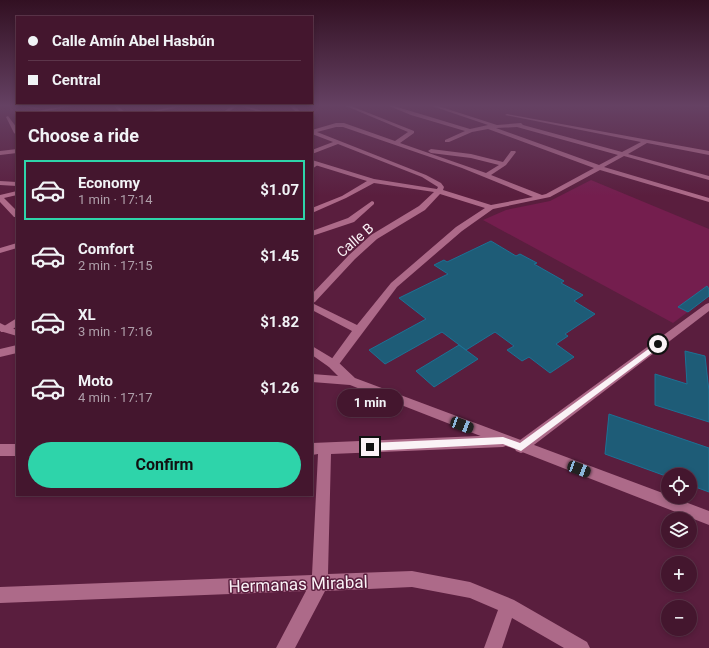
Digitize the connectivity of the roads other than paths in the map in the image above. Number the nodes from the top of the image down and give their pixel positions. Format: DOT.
graph roads {
  1 [pos="323,136"];
  2 [pos="375,136"];
  3 [pos="406,136"];
  4 [pos="458,136"];
  5 [pos="513,136"];
  6 [pos="556,136"];
  7 [pos="616,136"];
  8 [pos="447,141"];
  9 [pos="339,142"];
  10 [pos="647,142"];
  11 [pos="396,143"];
  12 [pos="16,151"];
  13 [pos="419,151"];
  14 [pos="313,152"];
  15 [pos="513,152"];
  16 [pos="0,153"];
  17 [pos="709,153"];
  18 [pos="623,155"];
  19 [pos="504,164"];
  20 [pos="314,165"];
  21 [pos="600,168"];
  22 [pos="486,176"];
  23 [pos="709,178"];
  24 [pos="373,181"];
  25 [pos="0,182"];
  26 [pos="16,184"];
  27 [pos="439,191"];
  28 [pos="16,193"];
  29 [pos="541,197"];
  30 [pos="0,198"];
  31 [pos="709,200"];
  32 [pos="372,203"];
  33 [pos="491,207"];
  34 [pos="313,211"];
  35 [pos="16,214"];
  36 [pos="313,234"];
  37 [pos="16,245"];
  38 [pos="0,251"];
  39 [pos="313,299"];
  40 [pos="709,306"];
  41 [pos="313,307"];
  42 [pos="16,322"];
  43 [pos="3,328"];
  44 [pos="358,330"];
  45 [pos="16,333"];
  46 [pos="16,348"];
  47 [pos="313,351"];
  48 [pos="0,353"];
  49 [pos="333,364"];
  50 [pos="313,378"];
  51 [pos="351,382"];
  52 [pos="503,441"];
  53 [pos="521,447"];
  54 [pos="319,449"];
  55 [pos="0,450"];
  56 [pos="16,450"];
  57 [pos="709,518"];
  58 [pos="320,583"];
  59 [pos="0,595"];
  60 [pos="508,606"];
  61 [pos="285,648"];
  62 [pos="493,648"];
  63 [pos="581,648"];
  1 -- 9 [label="street"];
  2 -- 11 [label="street"];
  3 -- 11 [label="street"];
  4 -- 8 [label="street"];
  5 -- 21 [label="street"];
  6 -- 18 [label="street"];
  7 -- 10 [label="street"];
  9 -- 14 [label="street"];
  9 -- 27 [label="street"];
  10 -- 17 [label="street"];
  10 -- 18 [label="street"];
  11 -- 13 [label="street"];
  12 -- 16 [label="street"];
  13 -- 19 [label="street"];
  13 -- 22 [label="street"];
  15 -- 19 [label="street"];
  18 -- 21 [label="street"];
  18 -- 23 [label="street"];
  19 -- 22 [label="street"];
  20 -- 24 [label="street"];
  21 -- 29 [label="street"];
  21 -- 31 [label="street"];
  22 -- 29 [label="street"];
  24 -- 27 [label="street"];
  24 -- 34 [label="street"];
  25 -- 26 [label="street"];
  27 -- 33 [label="street"];
  27 -- 39 [label="street, Calle B"];
  28 -- 30 [label="street"];
  29 -- 33 [label="street"];
  30 -- 35 [label="street"];
  32 -- 36 [label="street"];
  33 -- 44 [label="street"];
  37 -- 38 [label="street"];
  40 -- 53 [label="street"];
  41 -- 44 [label="street"];
  42 -- 43 [label="street"];
  43 -- 45 [label="street"];
  44 -- 49 [label="street"];
  46 -- 48 [label="street"];
  47 -- 49 [label="street"];
  49 -- 51 [label="street"];
  50 -- 51 [label="street"];
  51 -- 52 [label="street"];
  52 -- 53 [label="street"];
  52 -- 54 [label="street"];
  53 -- 57 [label="street"];
  54 -- 58 [label="street"];
  55 -- 56 [label="street"];
  58 -- 59 [label="street, Hermanas Mirabal"];
  58 -- 60 [label="street, Hermanas Mirabal"];
  58 -- 61 [label="street"];
  60 -- 62 [label="street"];
  60 -- 63 [label="street, Hermanas Mirabal"];
}
